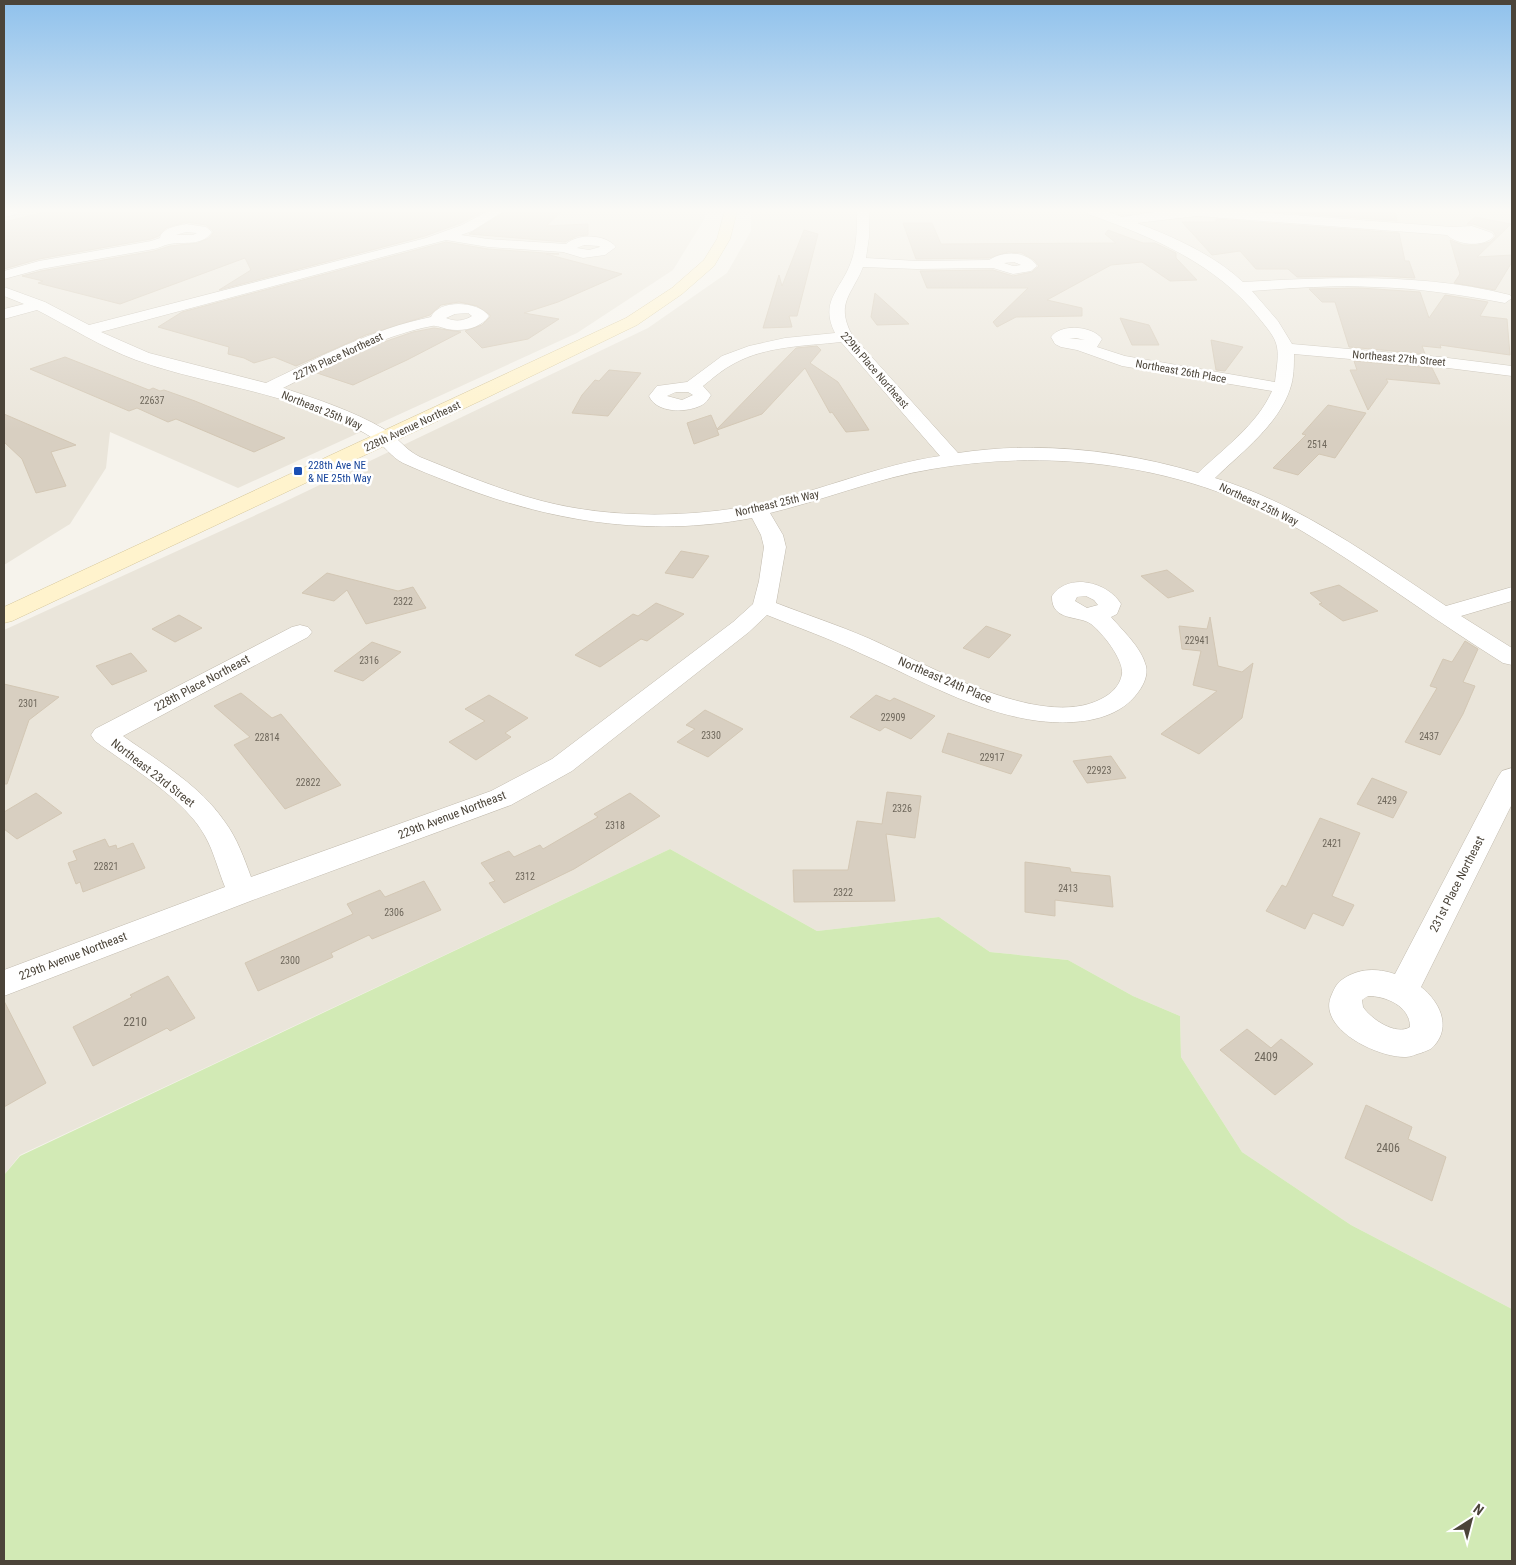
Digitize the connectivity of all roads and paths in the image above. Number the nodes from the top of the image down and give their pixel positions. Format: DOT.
graph roads {
  1 [pos="264,284"];
  2 [pos="686,284"];
  3 [pos="847,284"];
  4 [pos="1238,284"];
  5 [pos="1288,284"];
  6 [pos="1403,284"];
  7 [pos="1242,287"];
  8 [pos="4,291"];
  9 [pos="1510,299"];
  10 [pos="38,305"];
  11 [pos="4,314"];
  12 [pos="438,320"];
  13 [pos="86,331"];
  14 [pos="844,337"];
  15 [pos="1082,346"];
  16 [pos="1286,348"];
  17 [pos="1512,371"];
  18 [pos="691,387"];
  19 [pos="1282,388"];
  20 [pos="268,389"];
  21 [pos="386,438"];
  22 [pos="953,459"];
  23 [pos="1203,479"];
  24 [pos="758,510"];
  25 [pos="1512,594"];
  26 [pos="764,606"];
  27 [pos="1442,614"];
  28 [pos="1096,615"];
  29 [pos="4,616"];
  30 [pos="300,632"];
  31 [pos="1512,658"];
  32 [pos="104,735"];
  33 [pos="1512,777"];
  34 [pos="242,892"];
  35 [pos="4,983"];
  36 [pos="1402,991"];
  1 -- 13 [label="street"];
  2 -- 21 [label="main road, 228th Avenue Northeast"];
  3 -- 14 [label="street, 229th Place Northeast"];
  4 -- 7 [label="street"];
  5 -- 7 [label="street"];
  6 -- 9 [label="street"];
  7 -- 16 [label="street"];
  8 -- 10 [label="street, Northeast 25th Way"];
  10 -- 11 [label="street"];
  10 -- 13 [label="street, Northeast 25th Way"];
  12 -- 20 [label="street, 227th Place Northeast"];
  13 -- 20 [label="street, Northeast 25th Way"];
  14 -- 18 [label="street"];
  14 -- 22 [label="street, 229th Place Northeast"];
  15 -- 19 [label="street, Northeast 26th Place"];
  16 -- 17 [label="street, Northeast 27th Street"];
  16 -- 19 [label="street"];
  19 -- 23 [label="street"];
  20 -- 21 [label="street, Northeast 25th Way"];
  21 -- 24 [label="street, Northeast 25th Way"];
  21 -- 29 [label="main road, 228th Avenue Northeast"];
  22 -- 23 [label="street, Northeast 25th Way"];
  22 -- 24 [label="street, Northeast 25th Way"];
  23 -- 27 [label="street, Northeast 25th Way"];
  24 -- 26 [label="street"];
  25 -- 27 [label="street"];
  26 -- 28 [label="street, Northeast 24th Place"];
  26 -- 34 [label="street, 229th Avenue Northeast"];
  27 -- 31 [label="street, Northeast 25th Way"];
  30 -- 32 [label="street, 228th Place Northeast"];
  32 -- 34 [label="street, Northeast 23rd Street"];
  33 -- 36 [label="street, 231st Place Northeast"];
  34 -- 35 [label="street, 229th Avenue Northeast"];
}
